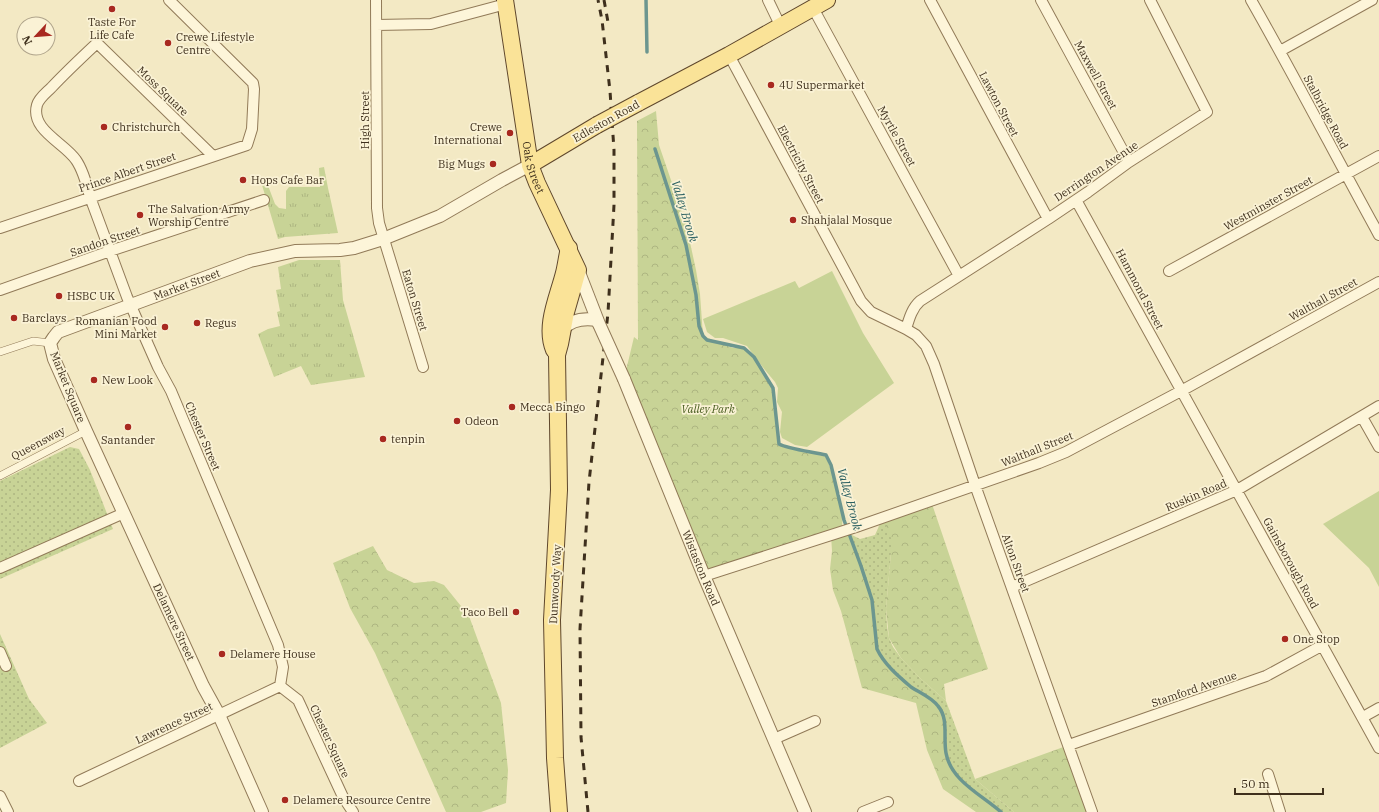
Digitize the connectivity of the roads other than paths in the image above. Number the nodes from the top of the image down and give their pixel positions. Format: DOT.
graph roads {
  1 [pos="169,0"];
  2 [pos="376,0"];
  3 [pos="768,0"];
  4 [pos="827,0"];
  5 [pos="930,0"];
  6 [pos="1041,0"];
  7 [pos="1150,0"];
  8 [pos="1251,0"];
  9 [pos="1372,0"];
  10 [pos="505,2"];
  11 [pos="813,8"];
  12 [pos="376,25"];
  13 [pos="781,27"];
  14 [pos="97,43"];
  15 [pos="1280,50"];
  16 [pos="729,55"];
  17 [pos="212,155"];
  18 [pos="1379,156"];
  19 [pos="1129,162"];
  20 [pos="530,165"];
  21 [pos="1345,174"];
  22 [pos="90,197"];
  23 [pos="264,200"];
  24 [pos="1076,200"];
  25 [pos="1048,219"];
  26 [pos="0,228"];
  27 [pos="1379,235"];
  28 [pos="383,239"];
  29 [pos="568,248"];
  30 [pos="110,251"];
  31 [pos="578,270"];
  32 [pos="1169,271"];
  33 [pos="960,276"];
  34 [pos="1379,282"];
  35 [pos="0,290"];
  36 [pos="131,304"];
  37 [pos="598,322"];
  38 [pos="906,329"];
  39 [pos="563,330"];
  40 [pos="50,343"];
  41 [pos="0,352"];
  42 [pos="557,355"];
  43 [pos="423,367"];
  44 [pos="1181,391"];
  45 [pos="1379,406"];
  46 [pos="1362,416"];
  47 [pos="86,431"];
  48 [pos="1379,447"];
  49 [pos="0,476"];
  50 [pos="976,485"];
  51 [pos="1237,490"];
  52 [pos="124,513"];
  53 [pos="0,568"];
  54 [pos="704,576"];
  55 [pos="1012,587"];
  56 [pos="1323,645"];
  57 [pos="0,652"];
  58 [pos="6,666"];
  59 [pos="280,686"];
  60 [pos="1379,708"];
  61 [pos="219,715"];
  62 [pos="1362,717"];
  63 [pos="815,720"];
  64 [pos="774,739"];
  65 [pos="1069,745"];
  66 [pos="1379,748"];
  67 [pos="1268,774"];
  68 [pos="79,781"];
  69 [pos="0,796"];
  70 [pos="888,802"];
  71 [pos="8,812"];
  72 [pos="262,812"];
  73 [pos="353,812"];
  74 [pos="559,812"];
  75 [pos="805,812"];
  76 [pos="863,812"];
  77 [pos="1092,812"];
  78 [pos="1280,812"];
  1 -- 17 [label="street, Prince Albert Street"];
  2 -- 12 [label="street, High Street"];
  3 -- 13 [label="street"];
  4 -- 11 [label="main road, Edleston Road"];
  5 -- 25 [label="street, Lawton Street"];
  6 -- 19 [label="street, Maxwell Street"];
  7 -- 19 [label="street, Derrington Avenue"];
  8 -- 15 [label="street, Stalbridge Road"];
  9 -- 15 [label="street"];
  10 -- 12 [label="street"];
  10 -- 20 [label="main road, Oak Street"];
  11 -- 13 [label="main road, Edleston Road"];
  11 -- 33 [label="street, Myrtle Street"];
  12 -- 28 [label="street, High Street"];
  13 -- 16 [label="main road, Edleston Road"];
  14 -- 17 [label="street, Moss Square"];
  14 -- 22 [label="street, Chester Street"];
  15 -- 21 [label="street, Stalbridge Road"];
  16 -- 20 [label="main road, Edleston Road, bridge"];
  16 -- 38 [label="street, Electricity Street"];
  17 -- 22 [label="street, Prince Albert Street"];
  18 -- 21 [label="street, Westminster Street"];
  19 -- 24 [label="street, Derrington Avenue"];
  20 -- 28 [label="street, Edleston Road"];
  20 -- 29 [label="main road, Oak Street"];
  21 -- 27 [label="street, Stalbridge Road"];
  21 -- 32 [label="street, Westminster Street"];
  22 -- 26 [label="street, Prince Albert Street"];
  22 -- 30 [label="street, Chester Street"];
  23 -- 30 [label="street, Sandon Street"];
  24 -- 25 [label="street, Derrington Avenue"];
  24 -- 44 [label="street, Hammond Street"];
  25 -- 33 [label="street, Derrington Avenue"];
  28 -- 36 [label="street, Market Street"];
  28 -- 43 [label="street, Eaton Street"];
  29 -- 31 [label="main road, Oak Street"];
  29 -- 42 [label="main road, Dunwoody Way"];
  30 -- 35 [label="street, Sandon Street"];
  30 -- 36 [label="street, Chester Street"];
  31 -- 37 [label="street, Oak Street"];
  31 -- 39 [label="main road, Dunwoody Way"];
  33 -- 38 [label="street, Derrington Avenue"];
  34 -- 44 [label="street, Walthall Street"];
  36 -- 40 [label="street, Market Street"];
  36 -- 59 [label="street, Chester Street"];
  37 -- 39 [label="street"];
  37 -- 54 [label="street, Wistaston Road, bridge"];
  38 -- 50 [label="street, Alton Street"];
  39 -- 42 [label="main road, Dunwoody Way"];
  40 -- 41 [label="street"];
  40 -- 47 [label="street, Market Square"];
  42 -- 74 [label="main road, Dunwoody Way"];
  44 -- 50 [label="street, Walthall Street"];
  44 -- 51 [label="street, Gainsborough Road"];
  45 -- 46 [label="street, Ruskin Road"];
  46 -- 48 [label="street"];
  46 -- 51 [label="street, Ruskin Road"];
  47 -- 49 [label="street, Queensway"];
  47 -- 52 [label="street, Delamere Street"];
  50 -- 54 [label="street, Walthall Street"];
  50 -- 55 [label="street, Alton Street"];
  51 -- 55 [label="street, Ruskin Road"];
  51 -- 56 [label="street, Gainsborough Road"];
  52 -- 53 [label="street"];
  52 -- 61 [label="street, Delamere Street"];
  54 -- 64 [label="street, Wistaston Road"];
  55 -- 65 [label="street, Alton Street"];
  56 -- 62 [label="street, Gainsborough Road"];
  56 -- 65 [label="street, Stamford Avenue"];
  57 -- 58 [label="street"];
  59 -- 61 [label="street, Lawrence Street"];
  59 -- 73 [label="street, Chester Square"];
  60 -- 62 [label="street"];
  61 -- 68 [label="street, Lawrence Street"];
  61 -- 72 [label="street, Delamere Street"];
  62 -- 66 [label="street, Gainsborough Road"];
  63 -- 64 [label="street"];
  64 -- 75 [label="street, Wistaston Road"];
  65 -- 77 [label="street, Alton Street"];
  67 -- 78 [label="street"];
  69 -- 71 [label="street"];
  70 -- 76 [label="street"];
}
